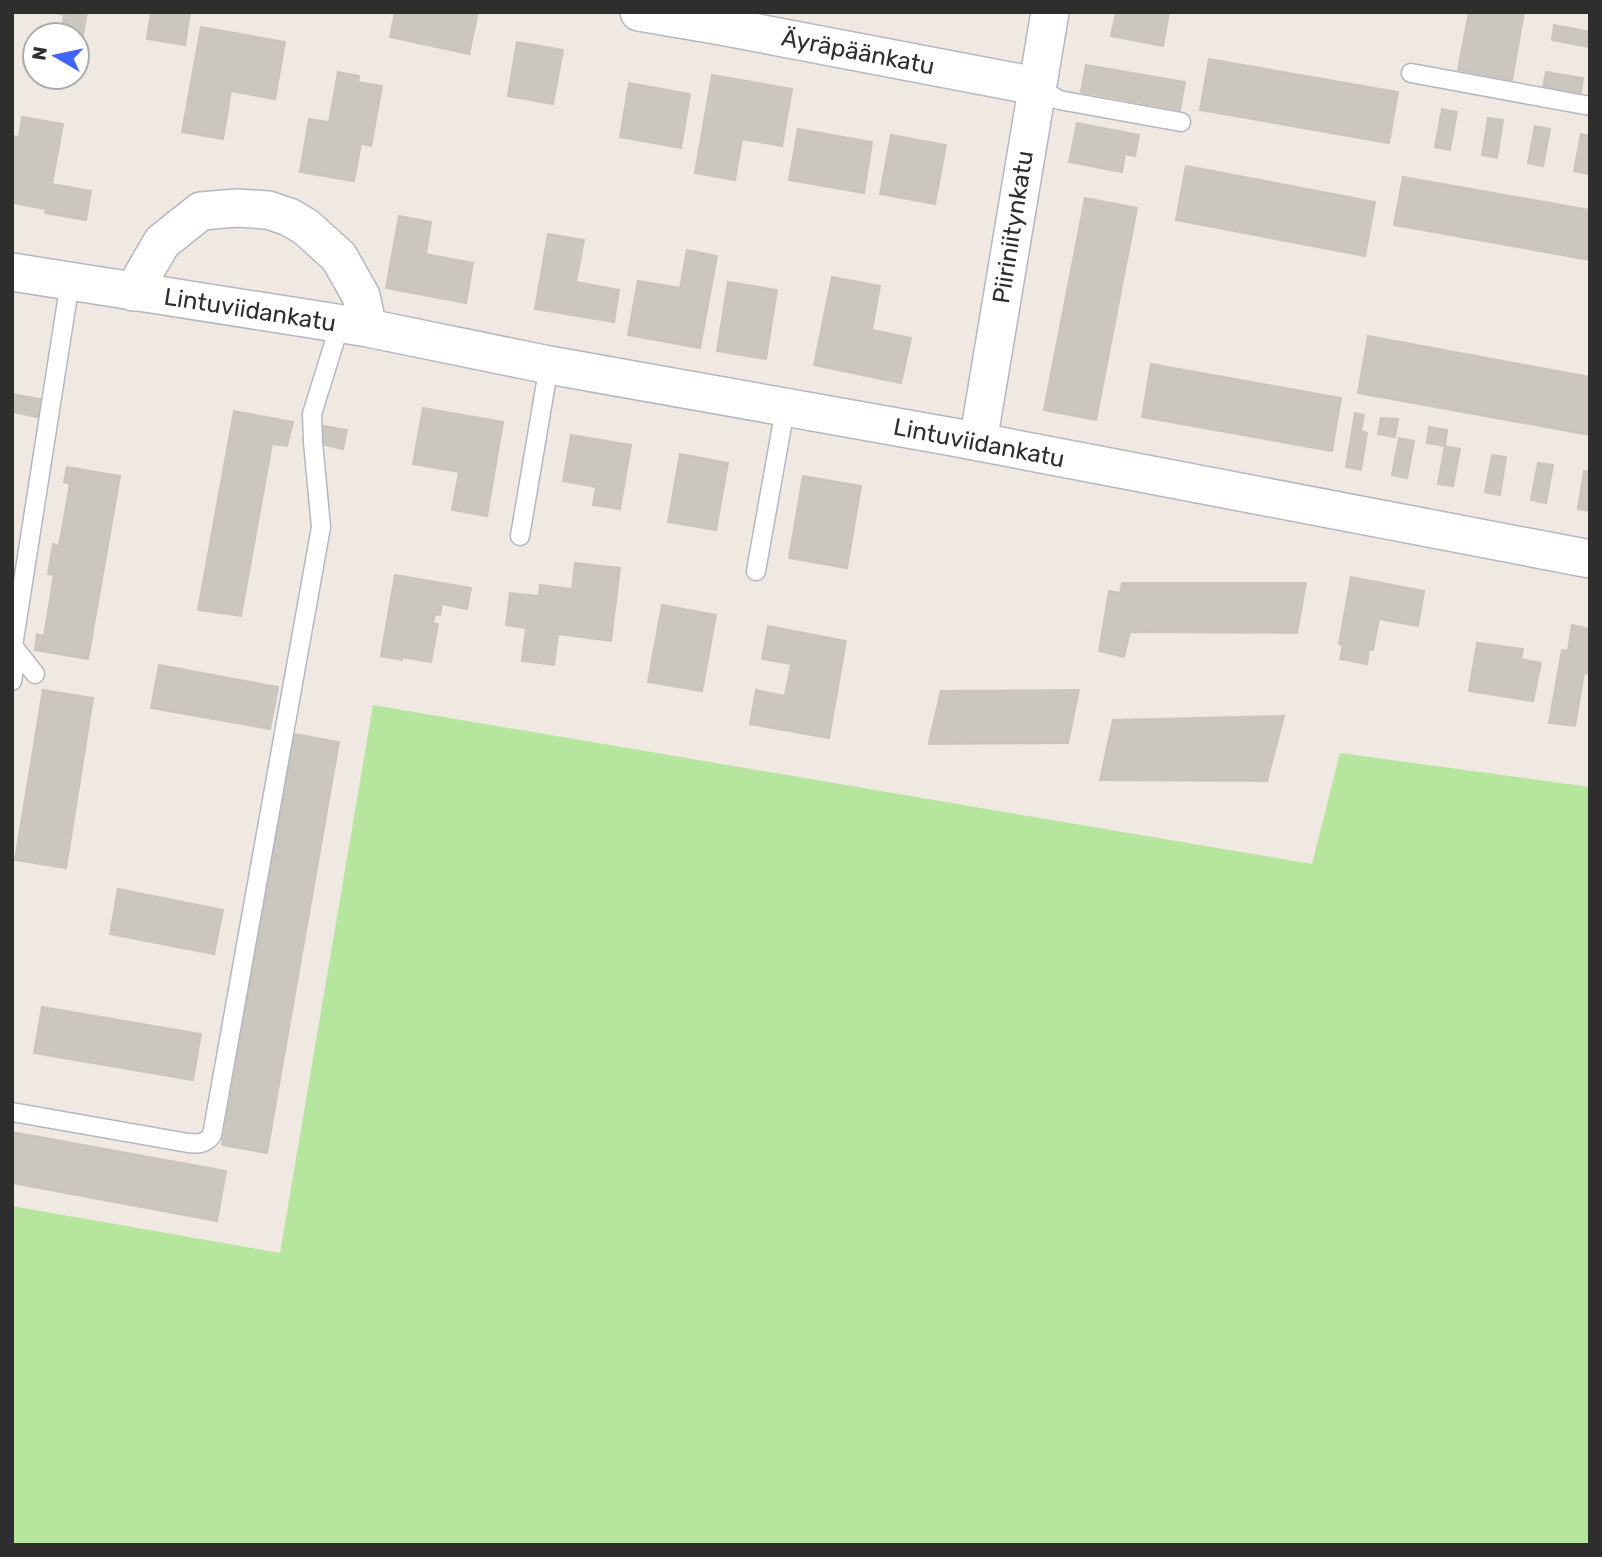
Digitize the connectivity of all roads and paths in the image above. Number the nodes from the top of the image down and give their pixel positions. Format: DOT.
graph roads {
  1 [pos="639,12"];
  2 [pos="1050,12"];
  3 [pos="1411,73"];
  4 [pos="1036,86"];
  5 [pos="1590,106"];
  6 [pos="1181,122"];
  7 [pos="12,272"];
  8 [pos="70,282"];
  9 [pos="133,292"];
  10 [pos="354,326"];
  11 [pos="549,365"];
  12 [pos="785,409"];
  13 [pos="978,442"];
  14 [pos="520,536"];
  15 [pos="1590,558"];
  16 [pos="756,570"];
  17 [pos="17,651"];
  18 [pos="34,674"];
  19 [pos="12,681"];
  20 [pos="12,1112"];
  1 -- 4 [label="street, Äyräpäänkatu"];
  2 -- 4 [label="street, Piiriniitynkatu"];
  3 -- 5 [label="lane"];
  4 -- 6 [label="lane"];
  4 -- 13 [label="street, Piiriniitynkatu"];
  7 -- 8 [label="street, Lintuviidankatu"];
  8 -- 9 [label="street, Lintuviidankatu"];
  8 -- 17 [label="lane"];
  9 -- 10 [label="street, Lintuviidankatu"];
  9 -- 10 [label="street, Lintuviidankatu"];
  10 -- 11 [label="street, Lintuviidankatu"];
  10 -- 20 [label="lane"];
  11 -- 12 [label="street, Lintuviidankatu"];
  11 -- 14 [label="lane"];
  12 -- 13 [label="street, Lintuviidankatu"];
  12 -- 16 [label="lane"];
  13 -- 15 [label="street, Lintuviidankatu"];
  17 -- 18 [label="lane"];
  17 -- 19 [label="lane"];
}
